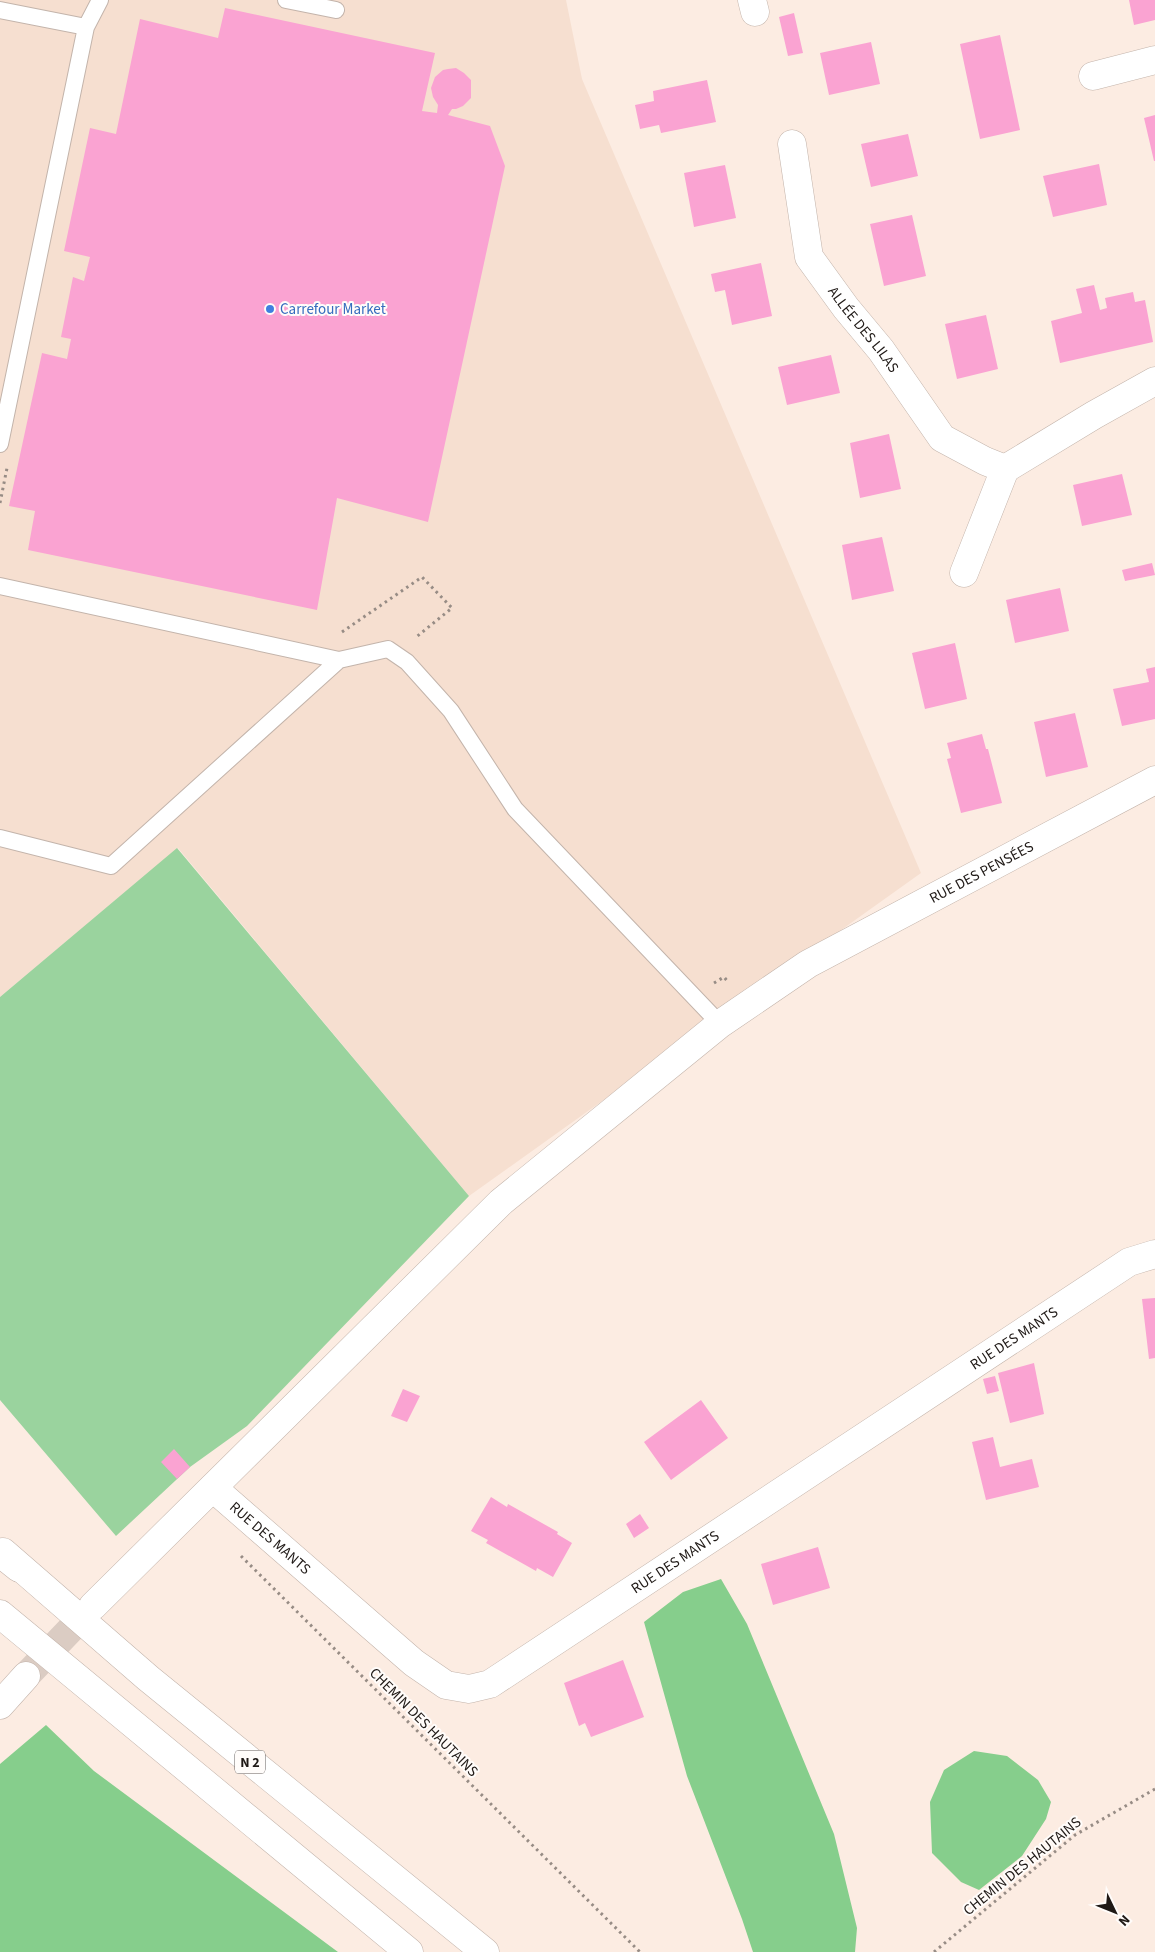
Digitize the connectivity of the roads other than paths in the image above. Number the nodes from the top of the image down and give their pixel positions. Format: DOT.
graph roads {
  1 [pos="100,0"];
  2 [pos="286,0"];
  3 [pos="0,10"];
  4 [pos="336,10"];
  5 [pos="86,27"];
  6 [pos="1155,60"];
  7 [pos="1093,76"];
  8 [pos="792,144"];
  9 [pos="1155,381"];
  10 [pos="0,444"];
  11 [pos="1005,469"];
  12 [pos="964,573"];
  13 [pos="0,586"];
  14 [pos="338,660"];
  15 [pos="1155,780"];
  16 [pos="0,838"];
  17 [pos="720,1024"];
  18 [pos="1155,1254"];
  19 [pos="213,1488"];
  20 [pos="6,1557"];
  21 [pos="93,1606"];
  22 [pos="0,1614"];
  23 [pos="26,1676"];
  24 [pos="0,1705"];
  25 [pos="409,1952"];
  26 [pos="485,1952"];
  1 -- 5 [label="lane"];
  2 -- 4 [label="lane"];
  3 -- 5 [label="lane"];
  5 -- 10 [label="lane"];
  6 -- 7 [label="main road"];
  8 -- 11 [label="main road, ALLÉE DES LILAS"];
  9 -- 11 [label="main road"];
  11 -- 12 [label="main road"];
  13 -- 14 [label="lane"];
  14 -- 16 [label="lane"];
  14 -- 17 [label="lane"];
  15 -- 17 [label="main road, RUE DES PENSÉES"];
  17 -- 19 [label="main road, RUE DES PENSÉES"];
  18 -- 19 [label="main road, RUE DES MANTS"];
  19 -- 21 [label="main road, RUE DES PENSÉES"];
  20 -- 26 [label="main road, N 2"];
  22 -- 25 [label="main road"];
  23 -- 24 [label="main road"];
}
